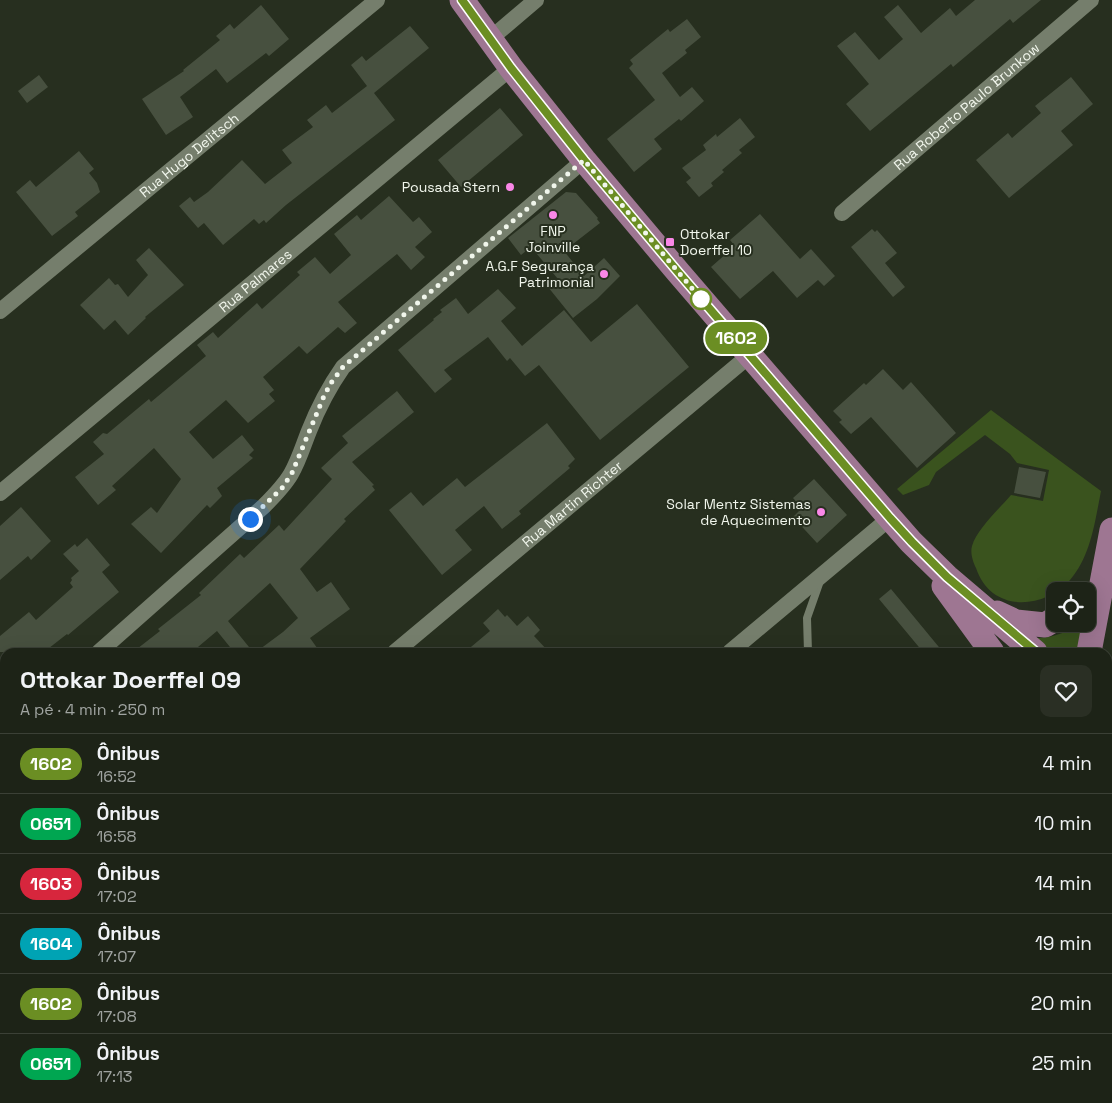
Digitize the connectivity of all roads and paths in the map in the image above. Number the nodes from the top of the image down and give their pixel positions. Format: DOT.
graph roads {
  1 [pos="377,0"];
  2 [pos="462,0"];
  3 [pos="536,0"];
  4 [pos="1091,0"];
  5 [pos="490,39"];
  6 [pos="511,68"];
  7 [pos="584,160"];
  8 [pos="842,213"];
  9 [pos="0,311"];
  10 [pos="750,355"];
  11 [pos="0,493"];
  12 [pos="1112,515"];
  13 [pos="890,518"];
  14 [pos="1112,530"];
  15 [pos="912,542"];
  16 [pos="823,574"];
  17 [pos="1089,582"];
  18 [pos="978,604"];
  19 [pos="1046,624"];
  20 [pos="108,648"];
  21 [pos="400,648"];
  22 [pos="735,648"];
  23 [pos="808,648"];
  24 [pos="989,648"];
  25 [pos="1031,648"];
  26 [pos="1089,648"];
  1 -- 9 [label="street, Rua Hugo Delitsch"];
  2 -- 5 [label="main road"];
  3 -- 5 [label="street"];
  4 -- 8 [label="street, Rua Roberto Paulo Brunkow"];
  5 -- 6 [label="main road"];
  6 -- 7 [label="main road"];
  6 -- 11 [label="street, Rua Palmares"];
  7 -- 10 [label="main road"];
  7 -- 20 [label="street"];
  10 -- 13 [label="main road"];
  10 -- 21 [label="street, Rua Martin Richter"];
  12 -- 17 [label="main road"];
  13 -- 15 [label="main road"];
  13 -- 16 [label="street"];
  14 -- 26 [label="main road"];
  15 -- 18 [label="main road"];
  15 -- 24 [label="main road"];
  16 -- 22 [label="street"];
  16 -- 23 [label="lane"];
  18 -- 19 [label="main road"];
  18 -- 25 [label="main road"];
}
